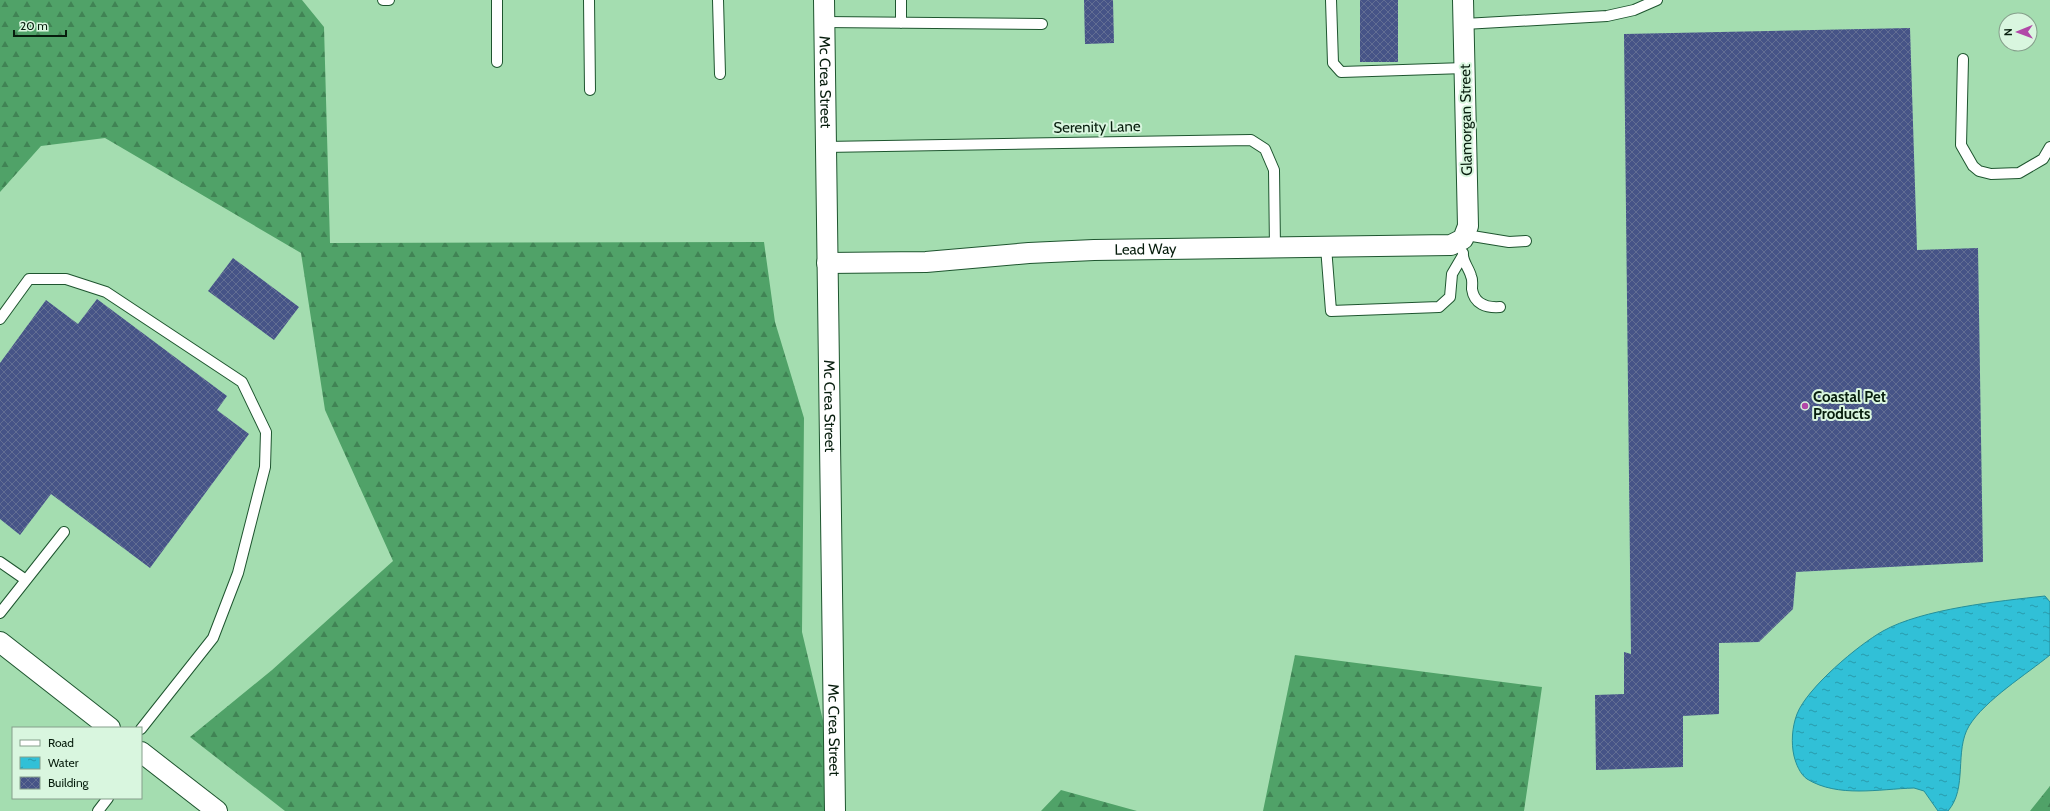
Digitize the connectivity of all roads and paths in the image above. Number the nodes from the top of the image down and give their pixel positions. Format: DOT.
graph roads {
  1 [pos="383,0"];
  2 [pos="390,0"];
  3 [pos="497,0"];
  4 [pos="589,0"];
  5 [pos="718,0"];
  6 [pos="824,0"];
  7 [pos="901,0"];
  8 [pos="1330,0"];
  9 [pos="1463,0"];
  10 [pos="1657,0"];
  11 [pos="824,22"];
  12 [pos="901,22"];
  13 [pos="1042,24"];
  14 [pos="1464,24"];
  15 [pos="1963,59"];
  16 [pos="497,62"];
  17 [pos="1465,68"];
  18 [pos="720,74"];
  19 [pos="590,90"];
  20 [pos="825,147"];
  21 [pos="2050,147"];
  22 [pos="1526,241"];
  23 [pos="1464,244"];
  24 [pos="1326,247"];
  25 [pos="1275,248"];
  26 [pos="827,263"];
  27 [pos="1500,307"];
  28 [pos="0,318"];
  29 [pos="64,532"];
  30 [pos="0,562"];
  31 [pos="26,580"];
  32 [pos="0,613"];
  33 [pos="0,642"];
  34 [pos="109,727"];
  35 [pos="142,728"];
  36 [pos="142,754"];
  37 [pos="107,799"];
  38 [pos="98,811"];
  39 [pos="217,811"];
  40 [pos="835,811"];
  1 -- 2 [label="lane"];
  3 -- 16 [label="lane"];
  4 -- 19 [label="lane"];
  5 -- 18 [label="lane"];
  6 -- 11 [label="street, Mc Crea Street"];
  7 -- 12 [label="lane"];
  8 -- 17 [label="lane"];
  9 -- 14 [label="street, Glamorgan Street"];
  10 -- 14 [label="lane"];
  11 -- 12 [label="lane"];
  11 -- 20 [label="street, Mc Crea Street"];
  12 -- 13 [label="lane"];
  14 -- 17 [label="street, Glamorgan Street"];
  15 -- 21 [label="lane"];
  17 -- 23 [label="street, Glamorgan Street"];
  20 -- 25 [label="lane, Serenity Lane"];
  20 -- 26 [label="street, Mc Crea Street"];
  22 -- 23 [label="lane"];
  23 -- 24 [label="street, Lead Way"];
  23 -- 24 [label="lane"];
  23 -- 27 [label="lane"];
  24 -- 25 [label="street, Lead Way"];
  25 -- 26 [label="street, Lead Way"];
  26 -- 40 [label="street, Mc Crea Street"];
  28 -- 35 [label="lane"];
  29 -- 31 [label="lane"];
  30 -- 31 [label="lane"];
  31 -- 32 [label="lane"];
  33 -- 34 [label="street"];
  36 -- 39 [label="street"];
  37 -- 38 [label="lane"];
}
